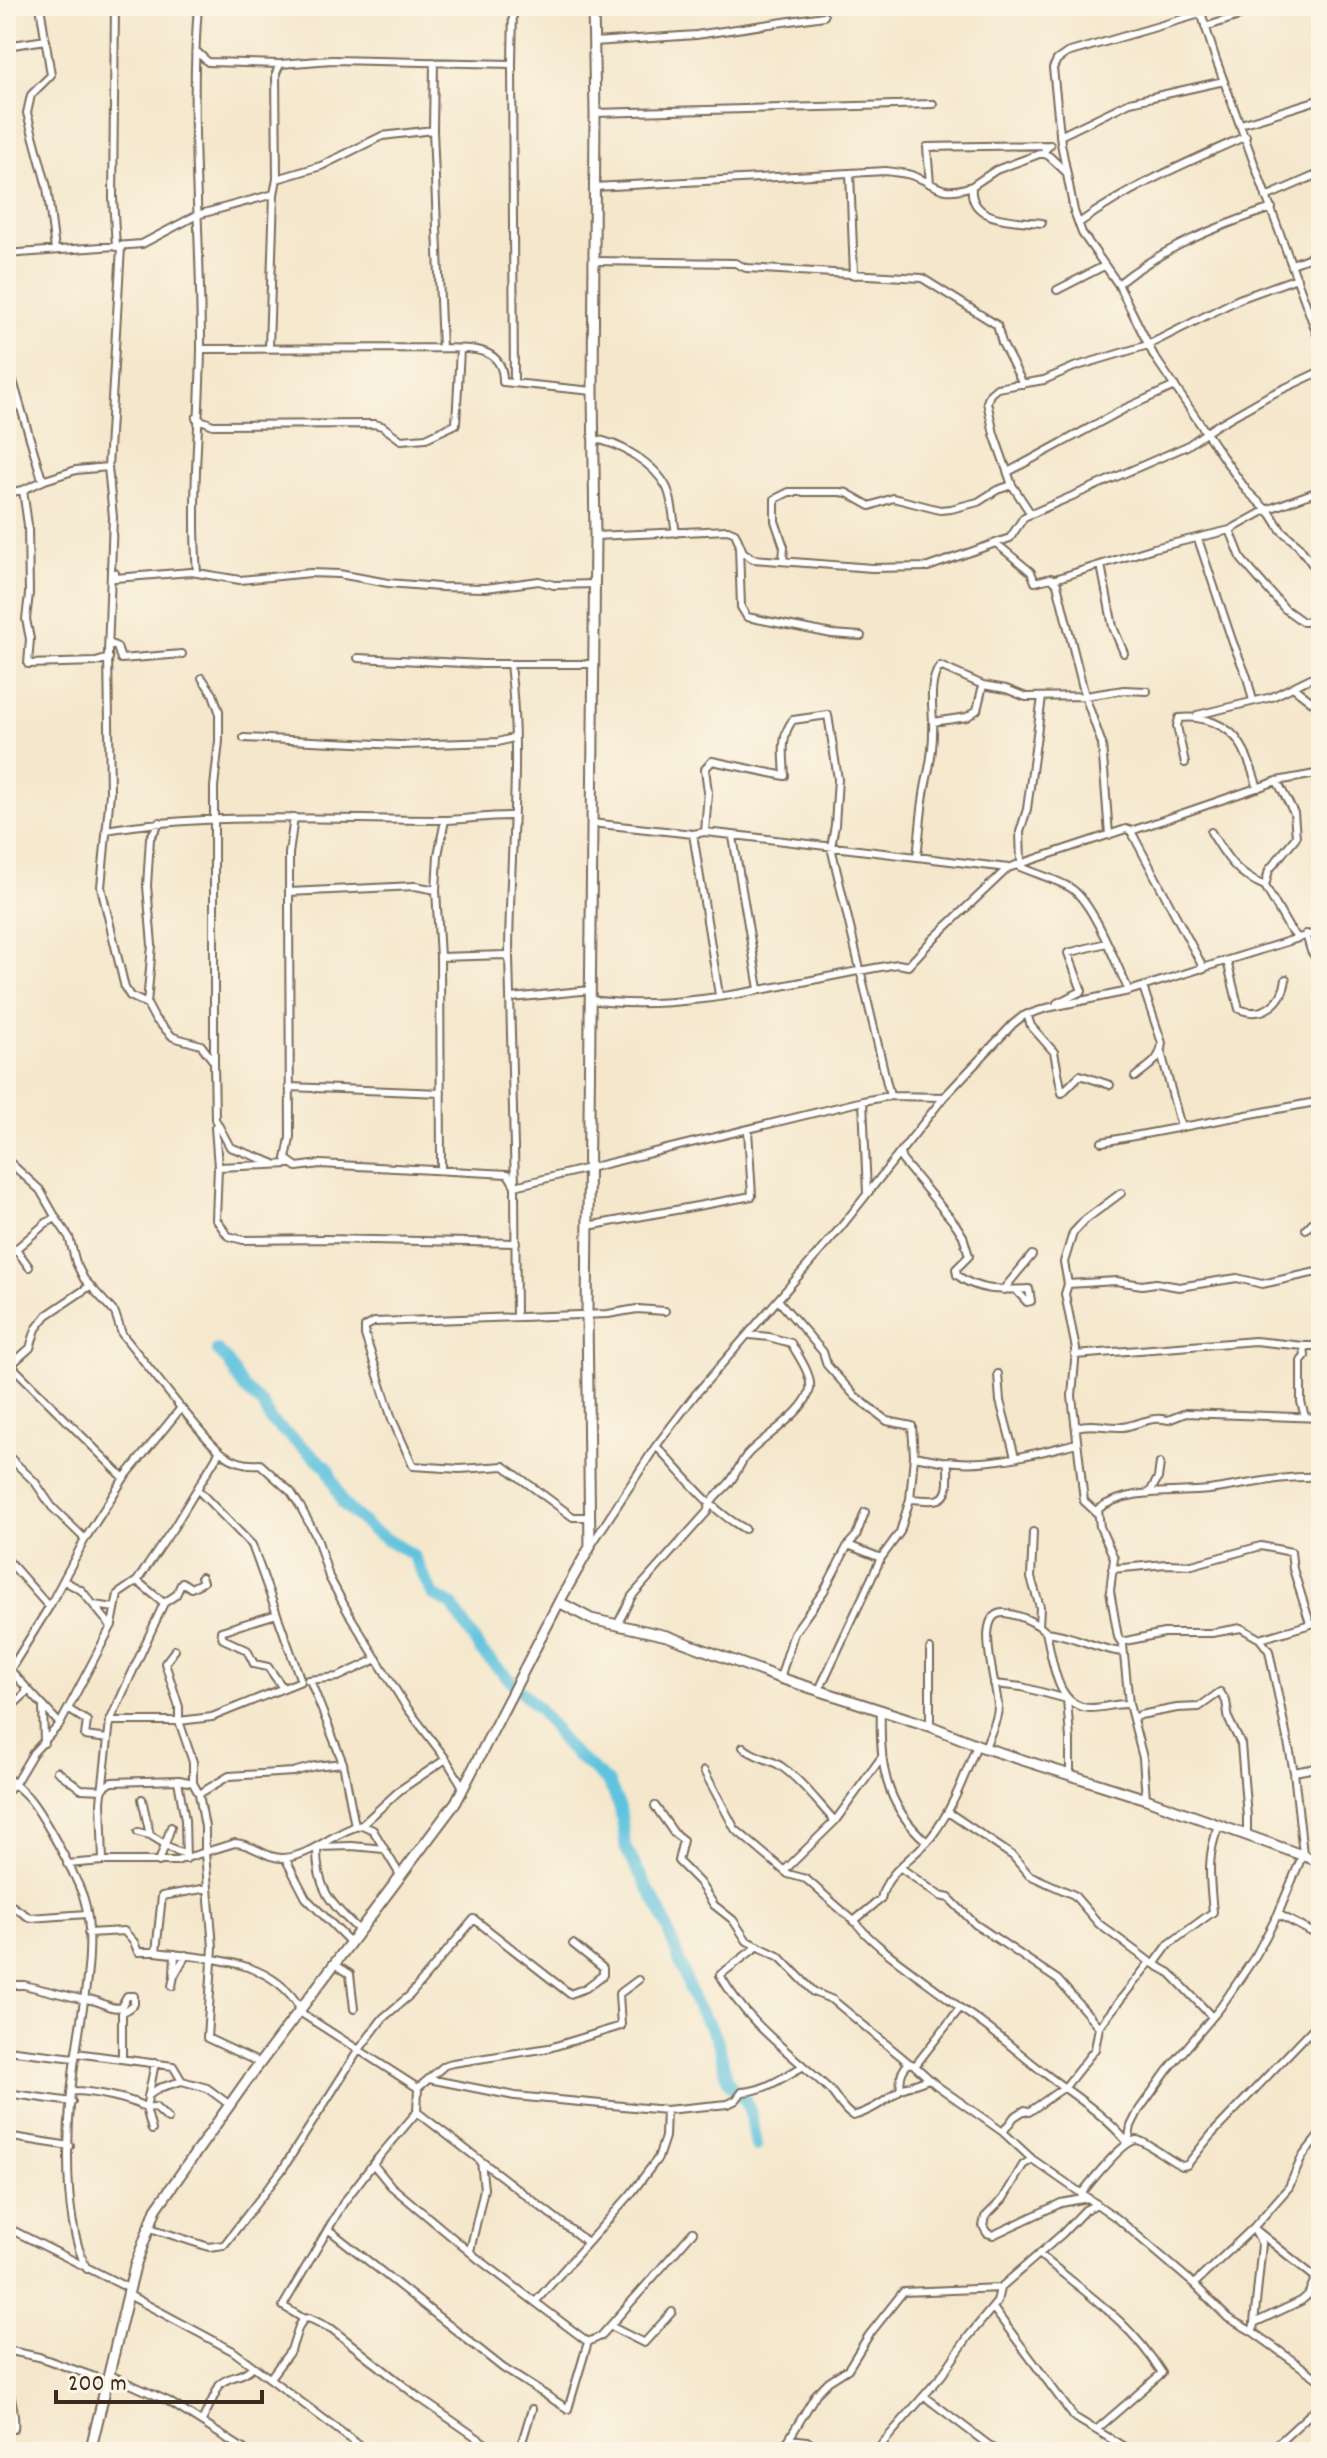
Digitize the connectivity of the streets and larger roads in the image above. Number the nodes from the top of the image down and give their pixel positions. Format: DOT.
graph roads {
  1 [pos="40,6"];
  2 [pos="115,6"];
  3 [pos="198,6"];
  4 [pos="513,6"];
  5 [pos="593,6"];
  6 [pos="1270,6"];
  7 [pos="1200,10"];
  8 [pos="824,16"];
  9 [pos="1205,27"];
  10 [pos="46,40"];
  11 [pos="594,42"];
  12 [pos="6,46"];
  13 [pos="196,51"];
  14 [pos="208,62"];
  15 [pos="434,62"];
  16 [pos="281,64"];
  17 [pos="512,64"];
  18 [pos="196,72"];
  19 [pos="1224,81"];
  20 [pos="1321,99"];
  21 [pos="933,104"];
  22 [pos="595,113"];
  23 [pos="1241,124"];
  24 [pos="433,130"];
  25 [pos="1246,136"];
  26 [pos="1060,140"];
  27 [pos="1050,145"];
  28 [pos="1042,153"];
  29 [pos="1066,172"];
  30 [pos="850,173"];
  31 [pos="1321,173"];
  32 [pos="277,179"];
  33 [pos="930,185"];
  34 [pos="972,186"];
  35 [pos="594,187"];
  36 [pos="274,194"];
  37 [pos="1266,197"];
  38 [pos="1272,208"];
  39 [pos="197,215"];
  40 [pos="1042,223"];
  41 [pos="1079,223"];
  42 [pos="119,247"];
  43 [pos="55,250"];
  44 [pos="1321,253"];
  45 [pos="6,254"];
  46 [pos="594,261"];
  47 [pos="1292,264"];
  48 [pos="1104,266"];
  49 [pos="854,275"];
  50 [pos="1297,278"];
  51 [pos="1118,284"];
  52 [pos="1057,290"];
  53 [pos="1148,345"];
  54 [pos="1321,345"];
  55 [pos="269,348"];
  56 [pos="442,348"];
  57 [pos="201,349"];
  58 [pos="460,349"];
  59 [pos="6,357"];
  60 [pos="1321,371"];
  61 [pos="514,383"];
  62 [pos="1023,384"];
  63 [pos="1175,386"];
  64 [pos="593,391"];
  65 [pos="196,418"];
  66 [pos="208,424"];
  67 [pos="1207,432"];
  68 [pos="196,437"];
  69 [pos="593,439"];
  70 [pos="108,467"];
  71 [pos="1008,472"];
  72 [pos="45,480"];
  73 [pos="1012,485"];
  74 [pos="23,490"];
  75 [pos="1321,490"];
  76 [pos="6,493"];
  77 [pos="1266,510"];
  78 [pos="1031,514"];
  79 [pos="113,517"];
  80 [pos="1230,530"];
  81 [pos="676,533"];
  82 [pos="595,536"];
  83 [pos="1010,538"];
  84 [pos="739,539"];
  85 [pos="1198,539"];
  86 [pos="997,544"];
  87 [pos="1012,556"];
  88 [pos="783,561"];
  89 [pos="1101,565"];
  90 [pos="1321,570"];
  91 [pos="197,573"];
  92 [pos="1055,579"];
  93 [pos="595,584"];
  94 [pos="1321,621"];
  95 [pos="861,636"];
  96 [pos="109,643"];
  97 [pos="1124,653"];
  98 [pos="182,654"];
  99 [pos="109,658"];
  100 [pos="358,658"];
  101 [pos="510,664"];
  102 [pos="593,664"];
  103 [pos="1321,673"];
  104 [pos="202,678"];
  105 [pos="983,685"];
  106 [pos="1294,688"];
  107 [pos="1147,691"];
  108 [pos="1085,696"];
  109 [pos="1042,697"];
  110 [pos="1253,701"];
  111 [pos="1195,716"];
  112 [pos="1321,718"];
  113 [pos="933,722"];
  114 [pos="244,738"];
  115 [pos="513,738"];
  116 [pos="1185,763"];
  117 [pos="1321,773"];
  118 [pos="1277,781"];
  119 [pos="1258,788"];
  120 [pos="514,816"];
  121 [pos="294,817"];
  122 [pos="214,819"];
  123 [pos="445,820"];
  124 [pos="160,822"];
  125 [pos="591,823"];
  126 [pos="106,830"];
  127 [pos="1131,831"];
  128 [pos="705,832"];
  129 [pos="1211,832"];
  130 [pos="693,834"];
  131 [pos="1109,835"];
  132 [pos="733,837"];
  133 [pos="831,847"];
  134 [pos="917,857"];
  135 [pos="1015,866"];
  136 [pos="1265,886"];
  137 [pos="436,890"];
  138 [pos="289,892"];
  139 [pos="1321,931"];
  140 [pos="1306,934"];
  141 [pos="1297,937"];
  142 [pos="1106,943"];
  143 [pos="440,957"];
  144 [pos="509,957"];
  145 [pos="1227,961"];
  146 [pos="1321,966"];
  147 [pos="1204,969"];
  148 [pos="859,970"];
  149 [pos="1286,979"];
  150 [pos="1143,987"];
  151 [pos="759,989"];
  152 [pos="1129,991"];
  153 [pos="591,995"];
  154 [pos="719,995"];
  155 [pos="512,998"];
  156 [pos="147,1004"];
  157 [pos="1047,1008"];
  158 [pos="1027,1014"];
  159 [pos="1161,1052"];
  160 [pos="214,1062"];
  161 [pos="1135,1077"];
  162 [pos="1110,1085"];
  163 [pos="289,1087"];
  164 [pos="441,1093"];
  165 [pos="890,1096"];
  166 [pos="944,1097"];
  167 [pos="863,1101"];
  168 [pos="1321,1101"];
  169 [pos="215,1119"];
  170 [pos="1181,1127"];
  171 [pos="748,1130"];
  172 [pos="1102,1142"];
  173 [pos="900,1154"];
  174 [pos="7,1163"];
  175 [pos="273,1163"];
  176 [pos="290,1164"];
  177 [pos="218,1167"];
  178 [pos="441,1169"];
  179 [pos="590,1169"];
  180 [pos="515,1186"];
  181 [pos="1121,1193"];
  182 [pos="867,1194"];
  183 [pos="1321,1214"];
  184 [pos="56,1218"];
  185 [pos="588,1226"];
  186 [pos="1306,1229"];
  187 [pos="516,1243"];
  188 [pos="16,1249"];
  189 [pos="1032,1255"];
  190 [pos="6,1258"];
  191 [pos="29,1267"];
  192 [pos="1321,1271"];
  193 [pos="1068,1284"];
  194 [pos="90,1286"];
  195 [pos="1003,1290"];
  196 [pos="1016,1290"];
  197 [pos="778,1300"];
  198 [pos="665,1311"];
  199 [pos="587,1314"];
  200 [pos="516,1317"];
  201 [pos="750,1335"];
  202 [pos="1304,1346"];
  203 [pos="1321,1346"];
  204 [pos="1075,1355"];
  205 [pos="9,1362"];
  206 [pos="998,1374"];
  207 [pos="181,1408"];
  208 [pos="1305,1417"];
  209 [pos="1321,1418"];
  210 [pos="1076,1427"];
  211 [pos="1077,1443"];
  212 [pos="656,1446"];
  213 [pos="220,1451"];
  214 [pos="6,1454"];
  215 [pos="914,1456"];
  216 [pos="1015,1457"];
  217 [pos="944,1460"];
  218 [pos="1160,1463"];
  219 [pos="1321,1477"];
  220 [pos="124,1478"];
  221 [pos="197,1489"];
  222 [pos="1150,1492"];
  223 [pos="910,1499"];
  224 [pos="709,1506"];
  225 [pos="865,1512"];
  226 [pos="1097,1513"];
  227 [pos="588,1517"];
  228 [pos="745,1529"];
  229 [pos="1033,1532"];
  230 [pos="85,1539"];
  231 [pos="848,1545"];
  232 [pos="590,1547"];
  233 [pos="6,1558"];
  234 [pos="881,1558"];
  235 [pos="1112,1569"];
  236 [pos="201,1577"];
  237 [pos="64,1581"];
  238 [pos="137,1581"];
  239 [pos="559,1602"];
  240 [pos="164,1603"];
  241 [pos="94,1605"];
  242 [pos="49,1607"];
  243 [pos="115,1608"];
  244 [pos="277,1614"];
  245 [pos="1321,1621"];
  246 [pos="1310,1623"];
  247 [pos="617,1625"];
  248 [pos="111,1626"];
  249 [pos="1039,1626"];
  250 [pos="1046,1632"];
  251 [pos="1260,1639"];
  252 [pos="1121,1642"];
  253 [pos="930,1649"];
  254 [pos="175,1650"];
  255 [pos="1123,1652"];
  256 [pos="377,1659"];
  257 [pos="8,1668"];
  258 [pos="780,1678"];
  259 [pos="310,1680"];
  260 [pos="301,1681"];
  261 [pos="994,1684"];
  262 [pos="26,1688"];
  263 [pos="283,1688"];
  264 [pos="819,1690"];
  265 [pos="1067,1699"];
  266 [pos="1129,1704"];
  267 [pos="43,1706"];
  268 [pos="68,1709"];
  269 [pos="881,1709"];
  270 [pos="1133,1718"];
  271 [pos="110,1721"];
  272 [pos="179,1721"];
  273 [pos="60,1724"];
  274 [pos="930,1726"];
  275 [pos="108,1739"];
  276 [pos="44,1743"];
  277 [pos="743,1747"];
  278 [pos="981,1747"];
  279 [pos="881,1758"];
  280 [pos="446,1759"];
  281 [pos="343,1763"];
  282 [pos="1321,1767"];
  283 [pos="57,1771"];
  284 [pos="704,1771"];
  285 [pos="1294,1772"];
  286 [pos="1070,1774"];
  287 [pos="6,1776"];
  288 [pos="178,1781"];
  289 [pos="193,1783"];
  290 [pos="14,1785"];
  291 [pos="463,1787"];
  292 [pos="103,1789"];
  293 [pos="6,1793"];
  294 [pos="199,1794"];
  295 [pos="142,1799"];
  296 [pos="1146,1799"];
  297 [pos="655,1806"];
  298 [pos="948,1812"];
  299 [pos="835,1821"];
  300 [pos="358,1825"];
  301 [pos="1219,1826"];
  302 [pos="171,1827"];
  303 [pos="138,1832"];
  304 [pos="150,1835"];
  305 [pos="1247,1836"];
  306 [pos="927,1842"];
  307 [pos="166,1844"];
  308 [pos="317,1847"];
  309 [pos="384,1849"];
  310 [pos="205,1853"];
  311 [pos="1303,1854"];
  312 [pos="186,1856"];
  313 [pos="285,1858"];
  314 [pos="103,1861"];
  315 [pos="159,1862"];
  316 [pos="1321,1862"];
  317 [pos="67,1864"];
  318 [pos="901,1868"];
  319 [pos="784,1871"];
  320 [pos="400,1875"];
  321 [pos="208,1888"];
  322 [pos="6,1902"];
  323 [pos="87,1914"];
  324 [pos="1278,1914"];
  325 [pos="855,1922"];
  326 [pos="359,1930"];
  327 [pos="88,1933"];
  328 [pos="1321,1937"];
  329 [pos="350,1942"];
  330 [pos="573,1944"];
  331 [pos="758,1946"];
  332 [pos="156,1952"];
  333 [pos="175,1954"];
  334 [pos="186,1955"];
  335 [pos="212,1959"];
  336 [pos="1152,1962"];
  337 [pos="334,1964"];
  338 [pos="174,1976"];
  339 [pos="638,1980"];
  340 [pos="86,1981"];
  341 [pos="6,1985"];
  342 [pos="172,1986"];
  343 [pos="85,2000"];
  344 [pos="96,2001"];
  345 [pos="960,2008"];
  346 [pos="354,2009"];
  347 [pos="299,2010"];
  348 [pos="1212,2017"];
  349 [pos="1321,2020"];
  350 [pos="1099,2027"];
  351 [pos="6,2050"];
  352 [pos="358,2051"];
  353 [pos="76,2056"];
  354 [pos="122,2059"];
  355 [pos="155,2063"];
  356 [pos="260,2063"];
  357 [pos="912,2064"];
  358 [pos="802,2067"];
  359 [pos="429,2079"];
  360 [pos="929,2079"];
  361 [pos="182,2081"];
  362 [pos="1066,2086"];
  363 [pos="418,2088"];
  364 [pos="901,2089"];
  365 [pos="73,2091"];
  366 [pos="6,2093"];
  367 [pos="148,2096"];
  368 [pos="72,2102"];
  369 [pos="230,2105"];
  370 [pos="146,2108"];
  371 [pos="666,2110"];
  372 [pos="417,2112"];
  373 [pos="168,2119"];
  374 [pos="152,2130"];
  375 [pos="1003,2132"];
  376 [pos="1321,2133"];
  377 [pos="6,2136"];
  378 [pos="1128,2143"];
  379 [pos="70,2146"];
  380 [pos="1032,2159"];
  381 [pos="481,2161"];
  382 [pos="373,2164"];
  383 [pos="1084,2196"];
  384 [pos="1097,2204"];
  385 [pos="6,2227"];
  386 [pos="147,2227"];
  387 [pos="1253,2228"];
  388 [pos="328,2229"];
  389 [pos="693,2232"];
  390 [pos="587,2242"];
  391 [pos="470,2251"];
  392 [pos="1039,2254"];
  393 [pos="1321,2265"];
  394 [pos="87,2269"];
  395 [pos="1318,2280"];
  396 [pos="1194,2284"];
  397 [pos="1000,2288"];
  398 [pos="128,2291"];
  399 [pos="536,2301"];
  400 [pos="993,2308"];
  401 [pos="672,2312"];
  402 [pos="304,2319"];
  403 [pos="1254,2323"];
  404 [pos="610,2326"];
  405 [pos="1253,2332"];
  406 [pos="588,2342"];
  407 [pos="6,2350"];
  408 [pos="253,2366"];
  409 [pos="6,2375"];
  410 [pos="107,2378"];
  411 [pos="270,2378"];
  412 [pos="1321,2381"];
  413 [pos="924,2396"];
  414 [pos="1321,2404"];
  415 [pos="532,2409"];
  416 [pos="202,2421"];
  417 [pos="14,2429"];
  418 [pos="1096,2430"];
  419 [pos="789,2439"];
  420 [pos="982,2439"];
  421 [pos="1280,2441"];
  422 [pos="90,2452"];
  423 [pos="248,2452"];
  424 [pos="368,2452"];
  425 [pos="502,2452"];
  426 [pos="519,2452"];
  427 [pos="779,2452"];
  428 [pos="823,2452"];
  429 [pos="875,2452"];
  430 [pos="984,2452"];
  431 [pos="998,2452"];
  432 [pos="1133,2452"];
  433 [pos="1269,2452"];
  434 [pos="1292,2452"];
  1 -- 10 [label="street"];
  2 -- 42 [label="street"];
  3 -- 13 [label="street"];
  4 -- 17 [label="street"];
  5 -- 11 [label="street"];
  6 -- 9 [label="street"];
  7 -- 9 [label="street"];
  7 -- 26 [label="street"];
  8 -- 11 [label="street"];
  9 -- 19 [label="street"];
  10 -- 12 [label="street"];
  10 -- 43 [label="street"];
  11 -- 22 [label="street"];
  13 -- 14 [label="street"];
  13 -- 18 [label="street"];
  14 -- 16 [label="street"];
  14 -- 18 [label="street"];
  15 -- 16 [label="street"];
  15 -- 17 [label="street"];
  15 -- 24 [label="street"];
  16 -- 32 [label="street"];
  17 -- 61 [label="street"];
  18 -- 39 [label="street"];
  19 -- 23 [label="street"];
  19 -- 26 [label="street"];
  20 -- 23 [label="street"];
  21 -- 22 [label="street"];
  22 -- 35 [label="street"];
  23 -- 25 [label="street"];
  24 -- 32 [label="street"];
  24 -- 56 [label="street"];
  25 -- 37 [label="street"];
  25 -- 41 [label="street"];
  26 -- 27 [label="street"];
  26 -- 29 [label="street"];
  27 -- 28 [label="street"];
  27 -- 33 [label="street"];
  28 -- 29 [label="street"];
  28 -- 34 [label="street"];
  29 -- 41 [label="street"];
  30 -- 33 [label="street"];
  30 -- 35 [label="street"];
  30 -- 49 [label="street"];
  31 -- 37 [label="street"];
  32 -- 36 [label="street"];
  33 -- 34 [label="street"];
  34 -- 40 [label="street"];
  35 -- 46 [label="street"];
  36 -- 39 [label="street"];
  36 -- 55 [label="street"];
  37 -- 38 [label="street"];
  38 -- 47 [label="street"];
  38 -- 51 [label="street"];
  39 -- 42 [label="street"];
  39 -- 57 [label="street"];
  41 -- 48 [label="street"];
  42 -- 43 [label="street"];
  42 -- 70 [label="street"];
  43 -- 45 [label="street"];
  44 -- 47 [label="street"];
  46 -- 49 [label="street"];
  46 -- 64 [label="street"];
  47 -- 50 [label="street"];
  48 -- 51 [label="street"];
  48 -- 52 [label="street"];
  49 -- 62 [label="street"];
  50 -- 53 [label="street"];
  50 -- 54 [label="street"];
  51 -- 53 [label="street"];
  53 -- 62 [label="street"];
  53 -- 63 [label="street"];
  55 -- 56 [label="street"];
  55 -- 57 [label="street"];
  56 -- 58 [label="street"];
  57 -- 65 [label="street"];
  58 -- 61 [label="street"];
  58 -- 66 [label="street"];
  59 -- 72 [label="street"];
  60 -- 67 [label="street"];
  61 -- 64 [label="street"];
  62 -- 71 [label="street"];
  63 -- 67 [label="street"];
  63 -- 71 [label="street"];
  64 -- 69 [label="street"];
  65 -- 66 [label="street"];
  65 -- 68 [label="street"];
  66 -- 68 [label="street"];
  67 -- 77 [label="street"];
  67 -- 78 [label="street"];
  68 -- 91 [label="street"];
  69 -- 81 [label="street"];
  69 -- 82 [label="street"];
  70 -- 72 [label="street"];
  70 -- 79 [label="street"];
  71 -- 73 [label="street"];
  72 -- 74 [label="street"];
  73 -- 78 [label="street"];
  73 -- 88 [label="street"];
  74 -- 76 [label="street"];
  74 -- 99 [label="street"];
  75 -- 77 [label="street"];
  77 -- 80 [label="street"];
  77 -- 90 [label="street"];
  78 -- 83 [label="street"];
  79 -- 91 [label="street"];
  79 -- 96 [label="street"];
  80 -- 85 [label="street"];
  80 -- 94 [label="street"];
  81 -- 82 [label="street"];
  81 -- 84 [label="street"];
  82 -- 93 [label="street"];
  83 -- 86 [label="street"];
  83 -- 87 [label="street"];
  84 -- 88 [label="street"];
  84 -- 95 [label="street"];
  85 -- 89 [label="street"];
  85 -- 110 [label="street"];
  86 -- 87 [label="street"];
  86 -- 88 [label="street"];
  87 -- 92 [label="street"];
  89 -- 92 [label="street"];
  89 -- 97 [label="street"];
  91 -- 93 [label="street"];
  92 -- 108 [label="street"];
  93 -- 102 [label="street"];
  96 -- 98 [label="street"];
  96 -- 99 [label="street"];
  99 -- 126 [label="street"];
  100 -- 101 [label="street"];
  101 -- 102 [label="street"];
  101 -- 115 [label="street"];
  102 -- 125 [label="street"];
  103 -- 106 [label="street"];
  104 -- 122 [label="street"];
  105 -- 109 [label="street"];
  105 -- 113 [label="street"];
  105 -- 113 [label="street"];
  106 -- 110 [label="street"];
  106 -- 112 [label="street"];
  107 -- 108 [label="street"];
  108 -- 109 [label="street"];
  108 -- 131 [label="street"];
  109 -- 135 [label="street"];
  110 -- 111 [label="street"];
  111 -- 116 [label="street"];
  111 -- 119 [label="street"];
  113 -- 134 [label="street"];
  114 -- 115 [label="street"];
  115 -- 120 [label="street"];
  117 -- 118 [label="street"];
  118 -- 119 [label="street"];
  118 -- 136 [label="street"];
  119 -- 127 [label="street"];
  120 -- 123 [label="street"];
  120 -- 144 [label="street"];
  121 -- 122 [label="street"];
  121 -- 123 [label="street"];
  121 -- 138 [label="street"];
  122 -- 124 [label="street"];
  122 -- 160 [label="street"];
  123 -- 137 [label="street"];
  124 -- 126 [label="street"];
  124 -- 156 [label="street"];
  125 -- 130 [label="street"];
  125 -- 153 [label="street"];
  126 -- 156 [label="street"];
  127 -- 131 [label="street"];
  127 -- 147 [label="street"];
  128 -- 130 [label="street"];
  128 -- 132 [label="street"];
  128 -- 133 [label="street"];
  129 -- 136 [label="street"];
  130 -- 154 [label="street"];
  131 -- 135 [label="street"];
  132 -- 133 [label="street"];
  132 -- 151 [label="street"];
  133 -- 134 [label="street"];
  133 -- 148 [label="street"];
  134 -- 135 [label="street"];
  135 -- 142 [label="street"];
  135 -- 148 [label="street"];
  136 -- 141 [label="street"];
  137 -- 138 [label="street"];
  137 -- 143 [label="street"];
  138 -- 163 [label="street"];
  139 -- 140 [label="street"];
  140 -- 141 [label="street"];
  140 -- 146 [label="street"];
  141 -- 145 [label="street"];
  142 -- 152 [label="street"];
  142 -- 157 [label="street"];
  143 -- 144 [label="street"];
  143 -- 164 [label="street"];
  144 -- 155 [label="street"];
  145 -- 147 [label="street"];
  145 -- 149 [label="street"];
  147 -- 150 [label="street"];
  148 -- 151 [label="street"];
  148 -- 165 [label="street"];
  150 -- 152 [label="street"];
  150 -- 159 [label="street"];
  151 -- 154 [label="street"];
  152 -- 157 [label="street"];
  153 -- 154 [label="street"];
  153 -- 155 [label="street"];
  153 -- 179 [label="street"];
  155 -- 180 [label="street"];
  156 -- 160 [label="street"];
  157 -- 158 [label="street"];
  158 -- 162 [label="street"];
  158 -- 166 [label="street"];
  159 -- 161 [label="street"];
  159 -- 170 [label="street"];
  160 -- 169 [label="street"];
  163 -- 164 [label="street"];
  163 -- 176 [label="street"];
  164 -- 178 [label="street"];
  165 -- 166 [label="street"];
  165 -- 167 [label="street"];
  166 -- 173 [label="street"];
  167 -- 171 [label="street"];
  167 -- 182 [label="street"];
  168 -- 170 [label="street"];
  169 -- 175 [label="street"];
  169 -- 177 [label="street"];
  170 -- 172 [label="street"];
  171 -- 179 [label="street"];
  171 -- 185 [label="street"];
  173 -- 182 [label="street"];
  173 -- 195 [label="street"];
  174 -- 184 [label="street"];
  175 -- 176 [label="street"];
  175 -- 177 [label="street"];
  176 -- 178 [label="street"];
  177 -- 187 [label="street"];
  178 -- 180 [label="street"];
  179 -- 180 [label="street"];
  179 -- 185 [label="street"];
  180 -- 187 [label="street"];
  181 -- 193 [label="street"];
  182 -- 197 [label="street"];
  183 -- 186 [label="street"];
  184 -- 188 [label="street"];
  184 -- 194 [label="street"];
  185 -- 199 [label="street"];
  187 -- 200 [label="street"];
  188 -- 190 [label="street"];
  188 -- 191 [label="street"];
  189 -- 195 [label="street"];
  192 -- 193 [label="street"];
  193 -- 204 [label="street"];
  194 -- 205 [label="street"];
  194 -- 207 [label="street"];
  195 -- 196 [label="street"];
  197 -- 201 [label="street"];
  197 -- 215 [label="street"];
  198 -- 199 [label="street"];
  199 -- 200 [label="street"];
  199 -- 227 [label="street"];
  200 -- 227 [label="street"];
  201 -- 212 [label="street"];
  201 -- 224 [label="street"];
  202 -- 203 [label="street"];
  202 -- 204 [label="street"];
  202 -- 208 [label="street"];
  204 -- 210 [label="street"];
  205 -- 220 [label="street"];
  206 -- 216 [label="street"];
  207 -- 213 [label="street"];
  207 -- 220 [label="street"];
  208 -- 209 [label="street"];
  208 -- 210 [label="street"];
  210 -- 211 [label="street"];
  211 -- 216 [label="street"];
  211 -- 226 [label="street"];
  212 -- 224 [label="street"];
  212 -- 232 [label="street"];
  213 -- 221 [label="street"];
  213 -- 256 [label="street"];
  214 -- 230 [label="street"];
  215 -- 217 [label="street"];
  215 -- 223 [label="street"];
  216 -- 217 [label="street"];
  217 -- 223 [label="street"];
  218 -- 222 [label="street"];
  219 -- 222 [label="street"];
  220 -- 230 [label="street"];
  221 -- 238 [label="street"];
  221 -- 244 [label="street"];
  222 -- 226 [label="street"];
  223 -- 234 [label="street"];
  224 -- 228 [label="street"];
  224 -- 247 [label="street"];
  225 -- 231 [label="street"];
  226 -- 235 [label="street"];
  227 -- 232 [label="street"];
  229 -- 249 [label="street"];
  230 -- 237 [label="street"];
  231 -- 234 [label="street"];
  231 -- 258 [label="street"];
  232 -- 239 [label="street"];
  233 -- 242 [label="street"];
  234 -- 264 [label="street"];
  235 -- 246 [label="street"];
  235 -- 252 [label="street"];
  236 -- 240 [label="street"];
  237 -- 241 [label="street"];
  237 -- 242 [label="street"];
  238 -- 240 [label="street"];
  238 -- 243 [label="street"];
  239 -- 247 [label="street"];
  239 -- 291 [label="street"];
  240 -- 271 [label="street"];
  241 -- 243 [label="street"];
  241 -- 248 [label="street"];
  242 -- 257 [label="street"];
  243 -- 248 [label="street"];
  244 -- 260 [label="street"];
  244 -- 263 [label="street"];
  245 -- 246 [label="street"];
  246 -- 251 [label="street"];
  247 -- 258 [label="street"];
  248 -- 268 [label="street"];
  249 -- 250 [label="street"];
  249 -- 261 [label="street"];
  250 -- 255 [label="street"];
  250 -- 265 [label="street"];
  251 -- 252 [label="street"];
  251 -- 285 [label="street"];
  252 -- 255 [label="street"];
  253 -- 274 [label="street"];
  254 -- 272 [label="street"];
  255 -- 266 [label="street"];
  256 -- 259 [label="street"];
  256 -- 280 [label="street"];
  257 -- 262 [label="street"];
  257 -- 262 [label="street"];
  258 -- 264 [label="street"];
  259 -- 260 [label="street"];
  259 -- 281 [label="street"];
  260 -- 263 [label="street"];
  261 -- 265 [label="street"];
  261 -- 278 [label="street"];
  262 -- 267 [label="street"];
  263 -- 272 [label="street"];
  264 -- 269 [label="street"];
  265 -- 266 [label="street"];
  265 -- 286 [label="street"];
  266 -- 270 [label="street"];
  267 -- 273 [label="street"];
  267 -- 276 [label="street"];
  268 -- 273 [label="street"];
  268 -- 275 [label="street"];
  269 -- 274 [label="street"];
  269 -- 279 [label="street"];
  270 -- 296 [label="street"];
  270 -- 305 [label="street"];
  271 -- 272 [label="street"];
  271 -- 275 [label="street"];
  272 -- 289 [label="street"];
  273 -- 276 [label="street"];
  274 -- 278 [label="street"];
  275 -- 292 [label="street"];
  276 -- 290 [label="street"];
  277 -- 299 [label="street"];
  278 -- 286 [label="street"];
  278 -- 298 [label="street"];
  279 -- 299 [label="street"];
  279 -- 306 [label="street"];
  280 -- 291 [label="street"];
  280 -- 300 [label="street"];
  281 -- 294 [label="street"];
  281 -- 300 [label="street"];
  282 -- 285 [label="street"];
  283 -- 292 [label="street"];
  284 -- 319 [label="street"];
  285 -- 311 [label="street"];
  286 -- 296 [label="street"];
  287 -- 290 [label="street"];
  288 -- 289 [label="street"];
  288 -- 292 [label="street"];
  288 -- 312 [label="street"];
  289 -- 294 [label="street"];
  290 -- 293 [label="street"];
  290 -- 317 [label="street"];
  291 -- 320 [label="street"];
  292 -- 314 [label="street"];
  294 -- 310 [label="street"];
  295 -- 304 [label="street"];
  296 -- 301 [label="street"];
  297 -- 331 [label="street"];
  298 -- 306 [label="street"];
  298 -- 336 [label="street"];
  299 -- 319 [label="street"];
  300 -- 308 [label="street"];
  300 -- 309 [label="street"];
  301 -- 305 [label="street"];
  301 -- 336 [label="street"];
  302 -- 307 [label="street"];
  303 -- 304 [label="street"];
  304 -- 307 [label="street"];
  305 -- 311 [label="street"];
  306 -- 318 [label="street"];
  307 -- 312 [label="street"];
  307 -- 315 [label="street"];
  308 -- 309 [label="street"];
  308 -- 313 [label="street"];
  308 -- 326 [label="street"];
  309 -- 320 [label="street"];
  310 -- 312 [label="street"];
  310 -- 313 [label="street"];
  310 -- 321 [label="street"];
  311 -- 316 [label="street"];
  311 -- 324 [label="street"];
  312 -- 315 [label="street"];
  313 -- 329 [label="street"];
  314 -- 315 [label="street"];
  314 -- 317 [label="street"];
  317 -- 323 [label="street"];
  318 -- 325 [label="street"];
  318 -- 350 [label="street"];
  319 -- 325 [label="street"];
  320 -- 326 [label="street"];
  321 -- 332 [label="street"];
  321 -- 335 [label="street"];
  322 -- 323 [label="street"];
  323 -- 327 [label="street"];
  324 -- 328 [label="street"];
  324 -- 348 [label="street"];
  325 -- 345 [label="street"];
  326 -- 329 [label="street"];
  327 -- 332 [label="street"];
  327 -- 340 [label="street"];
  329 -- 337 [label="street"];
  330 -- 352 [label="street"];
  331 -- 357 [label="street"];
  331 -- 358 [label="street"];
  332 -- 333 [label="street"];
  333 -- 334 [label="street"];
  333 -- 338 [label="street"];
  334 -- 335 [label="street"];
  334 -- 338 [label="street"];
  335 -- 347 [label="street"];
  335 -- 356 [label="street"];
  336 -- 348 [label="street"];
  336 -- 350 [label="street"];
  337 -- 346 [label="street"];
  337 -- 347 [label="street"];
  338 -- 342 [label="street"];
  339 -- 359 [label="street"];
  340 -- 343 [label="street"];
  340 -- 344 [label="street"];
  341 -- 343 [label="street"];
  343 -- 344 [label="street"];
  343 -- 353 [label="street"];
  344 -- 354 [label="street"];
  345 -- 357 [label="street"];
  345 -- 362 [label="street"];
  347 -- 352 [label="street"];
  347 -- 356 [label="street"];
  348 -- 378 [label="street"];
  349 -- 378 [label="street"];
  350 -- 362 [label="street"];
  351 -- 353 [label="street"];
  352 -- 363 [label="street"];
  352 -- 386 [label="street"];
  353 -- 354 [label="street"];
  353 -- 365 [label="street"];
  354 -- 355 [label="street"];
  355 -- 361 [label="street"];
  355 -- 367 [label="street"];
  356 -- 369 [label="street"];
  357 -- 360 [label="street"];
  357 -- 364 [label="street"];
  358 -- 364 [label="street"];
  358 -- 371 [label="street"];
  359 -- 363 [label="street"];
  359 -- 371 [label="street"];
  360 -- 364 [label="street"];
  360 -- 375 [label="street"];
  361 -- 367 [label="street"];
  361 -- 369 [label="street"];
  362 -- 375 [label="street"];
  362 -- 378 [label="street"];
  363 -- 372 [label="street"];
  365 -- 368 [label="street"];
  365 -- 370 [label="street"];
  366 -- 368 [label="street"];
  367 -- 370 [label="street"];
  368 -- 379 [label="street"];
  369 -- 386 [label="street"];
  370 -- 373 [label="street"];
  370 -- 374 [label="street"];
  371 -- 390 [label="street"];
  372 -- 381 [label="street"];
  372 -- 382 [label="street"];
  375 -- 380 [label="street"];
  376 -- 387 [label="street"];
  377 -- 379 [label="street"];
  378 -- 383 [label="street"];
  379 -- 394 [label="street"];
  380 -- 383 [label="street"];
  380 -- 383 [label="street"];
  381 -- 390 [label="street"];
  381 -- 391 [label="street"];
  382 -- 388 [label="street"];
  382 -- 391 [label="street"];
  383 -- 384 [label="street"];
  384 -- 392 [label="street"];
  384 -- 396 [label="street"];
  385 -- 394 [label="street"];
  386 -- 398 [label="street"];
  387 -- 395 [label="street"];
  387 -- 396 [label="street"];
  387 -- 403 [label="street"];
  388 -- 402 [label="street"];
  388 -- 406 [label="street"];
  389 -- 404 [label="street"];
  390 -- 399 [label="street"];
  391 -- 399 [label="street"];
  392 -- 397 [label="street"];
  392 -- 418 [label="street"];
  393 -- 395 [label="street"];
  394 -- 398 [label="street"];
  395 -- 403 [label="street"];
  396 -- 405 [label="street"];
  397 -- 400 [label="street"];
  397 -- 419 [label="street"];
  398 -- 408 [label="street"];
  398 -- 410 [label="street"];
  399 -- 406 [label="street"];
  400 -- 413 [label="street"];
  400 -- 418 [label="street"];
  401 -- 404 [label="street"];
  402 -- 411 [label="street"];
  402 -- 425 [label="street"];
  403 -- 405 [label="street"];
  404 -- 406 [label="street"];
  405 -- 412 [label="street"];
  407 -- 410 [label="street"];
  408 -- 411 [label="street"];
  408 -- 416 [label="street"];
  409 -- 417 [label="street"];
  410 -- 416 [label="street"];
  410 -- 422 [label="street"];
  411 -- 424 [label="street"];
  413 -- 420 [label="street"];
  413 -- 429 [label="street"];
  414 -- 421 [label="street"];
  415 -- 426 [label="street"];
  416 -- 423 [label="street"];
  418 -- 432 [label="street"];
  419 -- 427 [label="street"];
  419 -- 428 [label="street"];
  420 -- 430 [label="street"];
  420 -- 431 [label="street"];
  421 -- 433 [label="street"];
  421 -- 434 [label="street"];
}
